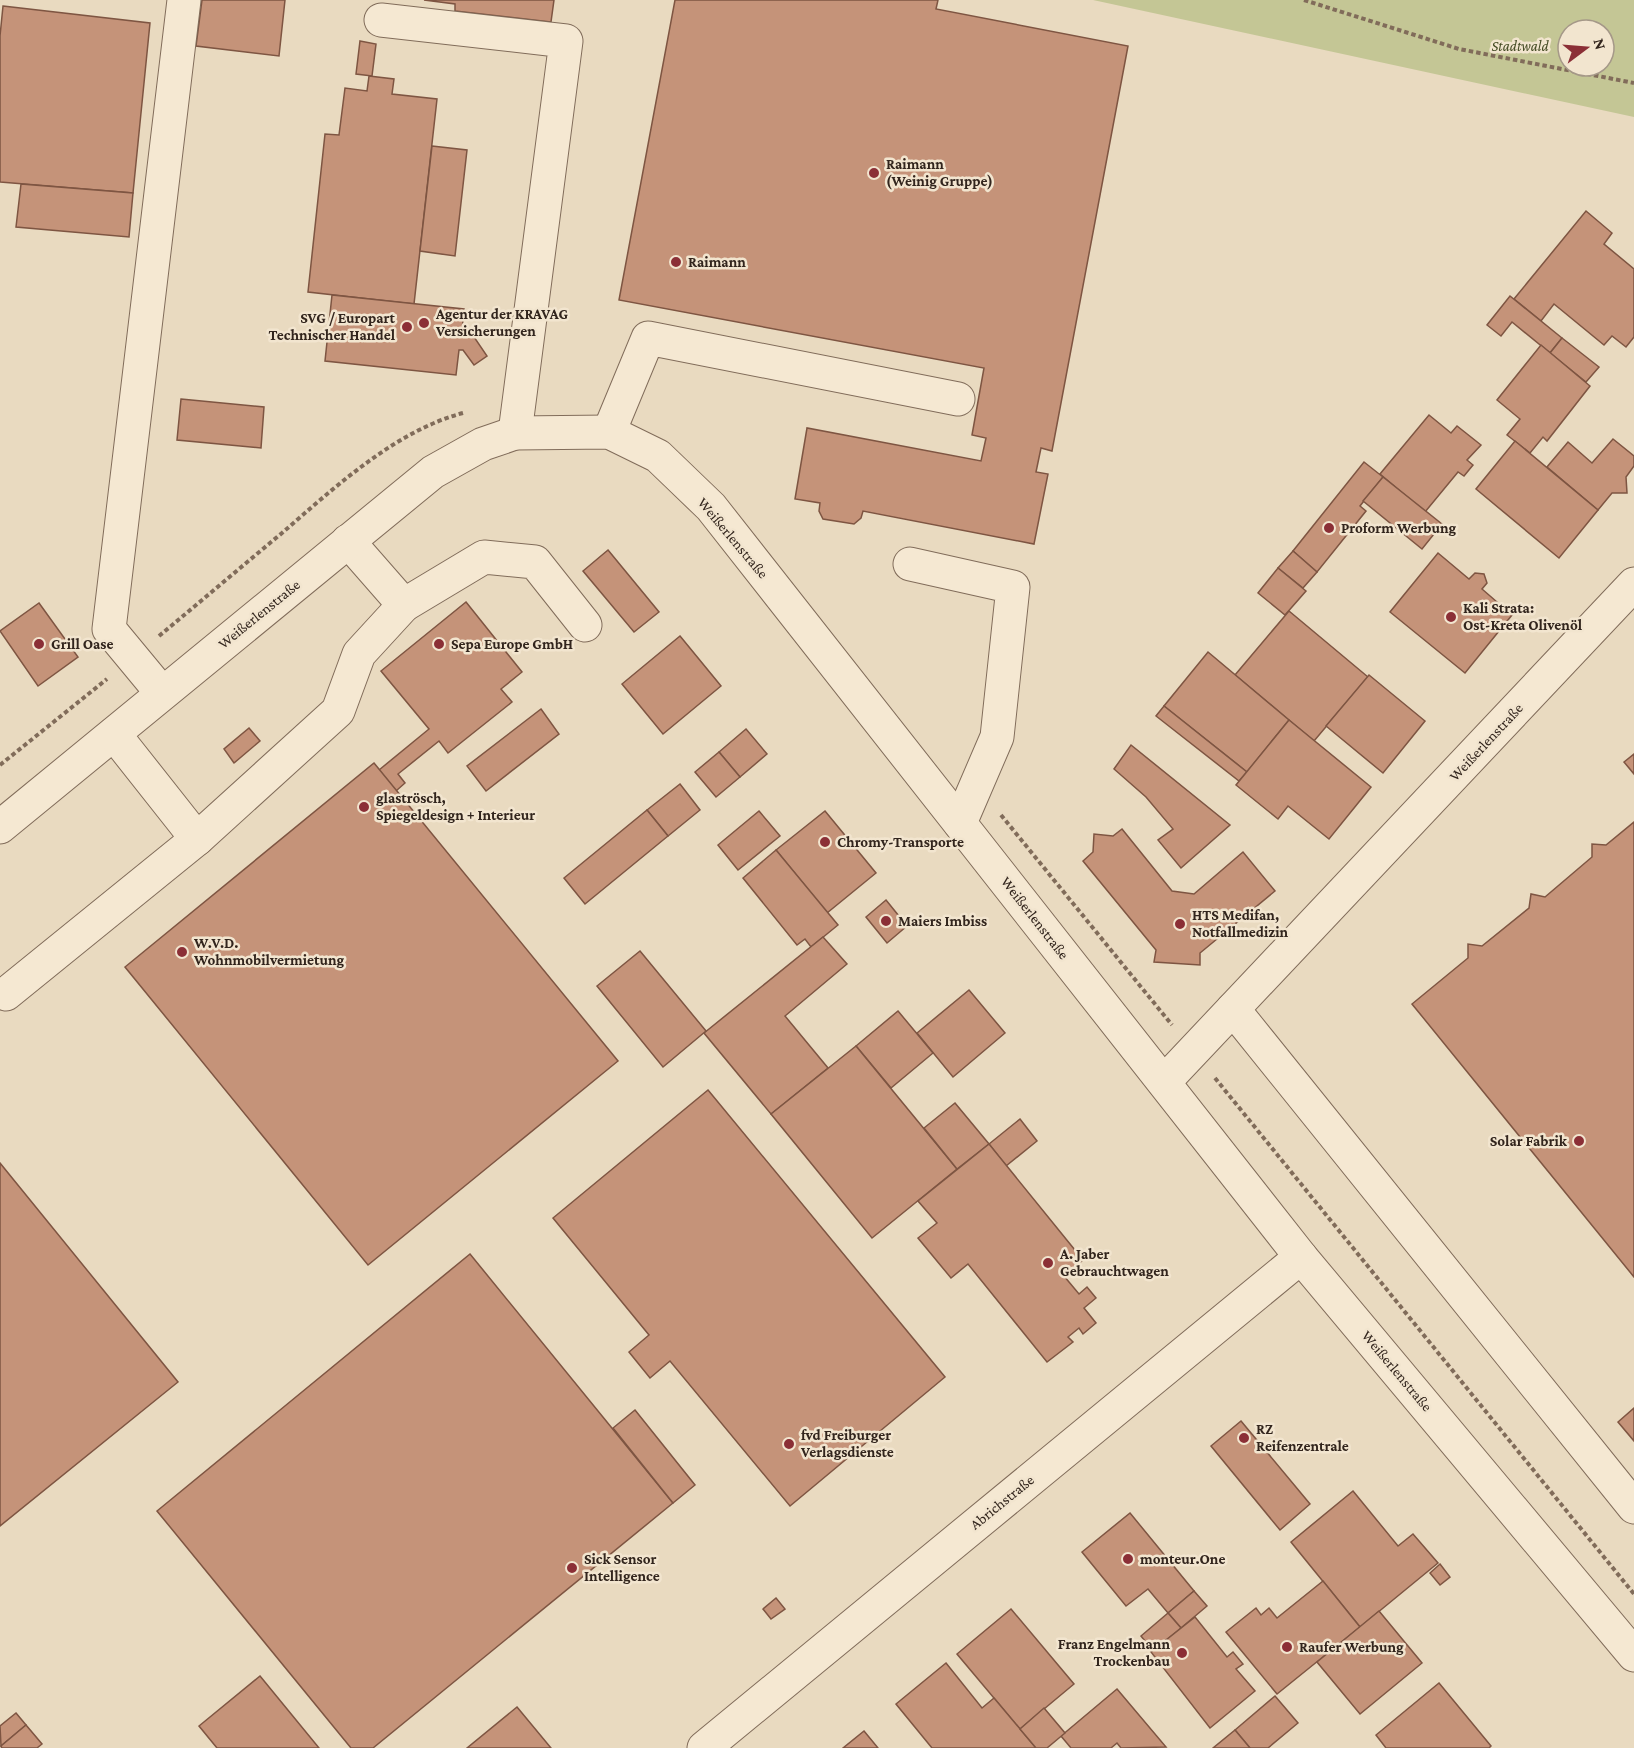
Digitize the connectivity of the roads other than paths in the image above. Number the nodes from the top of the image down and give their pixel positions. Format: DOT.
graph roads {
  1 [pos="184,0"];
  2 [pos="381,20"];
  3 [pos="958,399"];
  4 [pos="609,432"];
  5 [pos="515,433"];
  6 [pos="348,541"];
  7 [pos="910,564"];
  8 [pos="1634,584"];
  9 [pos="404,605"];
  10 [pos="585,625"];
  11 [pos="162,693"];
  12 [pos="114,734"];
  13 [pos="960,823"];
  14 [pos="0,827"];
  15 [pos="197,839"];
  16 [pos="6,994"];
  17 [pos="1233,1009"];
  18 [pos="1164,1082"];
  19 [pos="1301,1257"];
  20 [pos="1634,1507"];
  21 [pos="1634,1655"];
  22 [pos="704,1748"];
  1 -- 11 [label="street"];
  2 -- 5 [label="street"];
  3 -- 4 [label="street"];
  4 -- 5 [label="street, Weißerlenstraße"];
  4 -- 13 [label="street, Weißerlenstraße"];
  5 -- 6 [label="street, Weißerlenstraße"];
  6 -- 9 [label="street"];
  6 -- 11 [label="street, Weißerlenstraße"];
  7 -- 13 [label="street"];
  8 -- 17 [label="street, Weißerlenstraße"];
  9 -- 10 [label="street"];
  9 -- 15 [label="street"];
  11 -- 12 [label="street, Weißerlenstraße"];
  12 -- 14 [label="street, Weißerlenstraße"];
  12 -- 15 [label="street"];
  13 -- 18 [label="street, Weißerlenstraße"];
  15 -- 16 [label="street"];
  17 -- 18 [label="street, Weißerlenstraße"];
  17 -- 20 [label="street"];
  18 -- 19 [label="street, Weißerlenstraße"];
  19 -- 21 [label="street, Weißerlenstraße"];
  19 -- 22 [label="street, Abrichstraße"];
}
